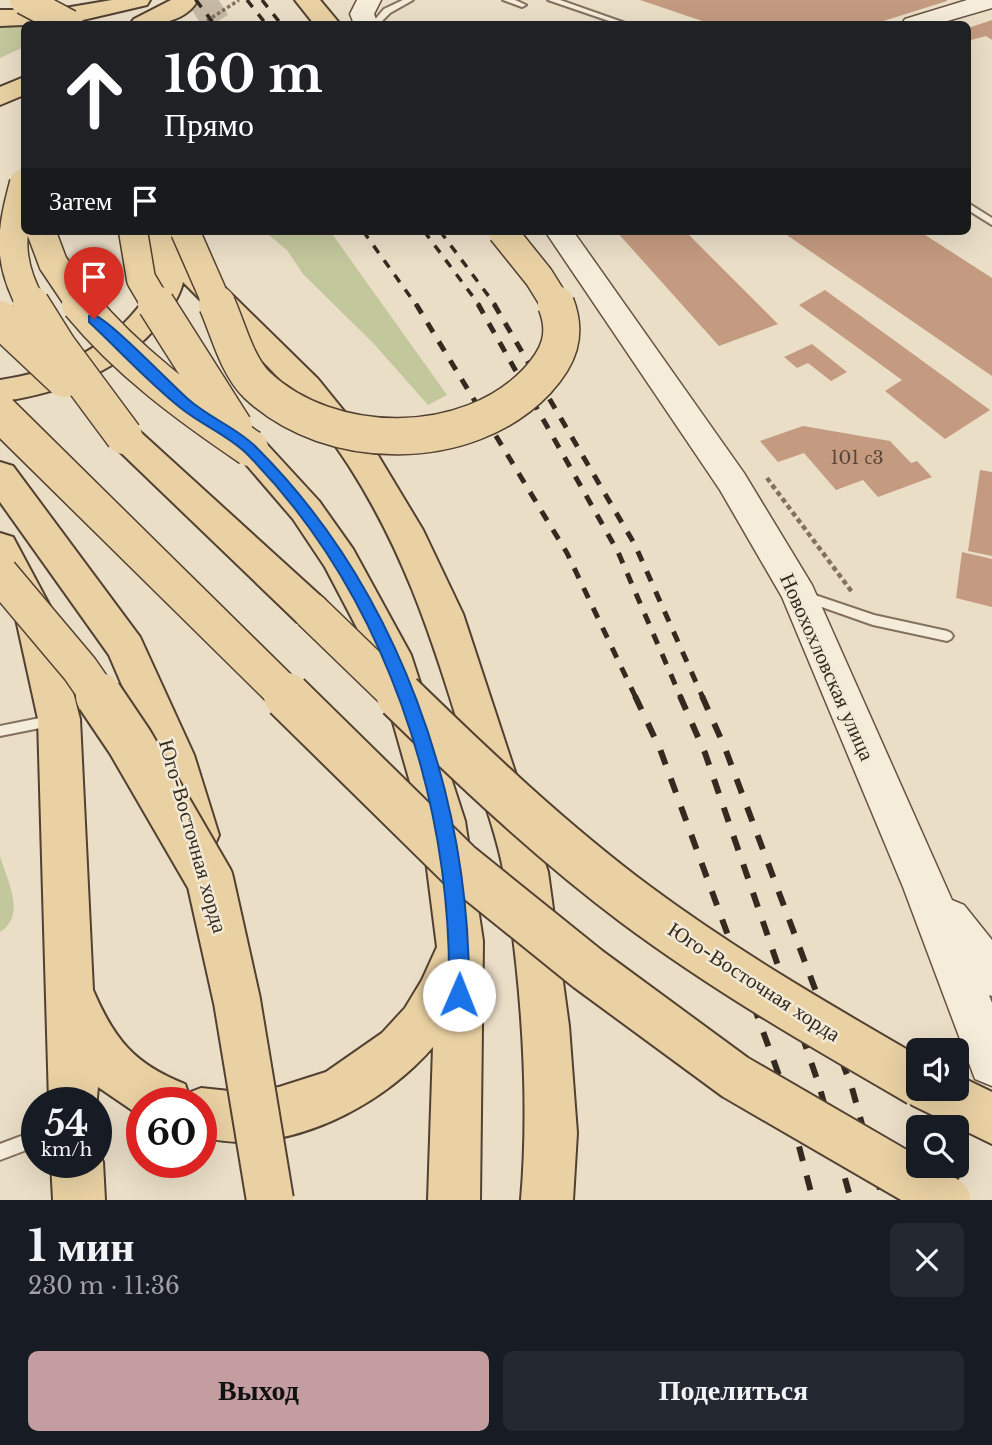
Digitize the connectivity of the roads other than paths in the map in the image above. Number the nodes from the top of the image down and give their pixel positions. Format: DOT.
graph roads {
  1 [pos="24,0"];
  2 [pos="139,0"];
  3 [pos="307,0"];
  4 [pos="369,0"];
  5 [pos="409,0"];
  6 [pos="508,0"];
  7 [pos="552,0"];
  8 [pos="992,0"];
  9 [pos="522,5"];
  10 [pos="192,18"];
  11 [pos="0,19"];
  12 [pos="63,21"];
  13 [pos="97,21"];
  14 [pos="168,21"];
  15 [pos="324,21"];
  16 [pos="365,21"];
  17 [pos="378,21"];
  18 [pos="615,21"];
  19 [pos="924,21"];
  20 [pos="16,65"];
  21 [pos="0,97"];
  22 [pos="21,195"];
  23 [pos="971,208"];
  24 [pos="992,222"];
  25 [pos="42,235"];
  26 [pos="154,235"];
  27 [pos="156,235"];
  28 [pos="158,235"];
  29 [pos="159,235"];
  30 [pos="505,235"];
  31 [pos="562,235"];
  32 [pos="0,319"];
  33 [pos="0,391"];
  34 [pos="0,413"];
  35 [pos="124,436"];
  36 [pos="250,448"];
  37 [pos="0,475"];
  38 [pos="0,547"];
  39 [pos="0,574"];
  40 [pos="799,595"];
  41 [pos="947,636"];
  42 [pos="59,719"];
  43 [pos="0,731"];
  44 [pos="210,880"];
  45 [pos="925,887"];
  46 [pos="460,941"];
  47 [pos="992,975"];
  48 [pos="68,985"];
  49 [pos="992,1063"];
  50 [pos="906,1075"];
  51 [pos="73,1087"];
  52 [pos="142,1087"];
  53 [pos="955,1101"];
  54 [pos="217,1115"];
  55 [pos="992,1119"];
  56 [pos="21,1144"];
  57 [pos="0,1152"];
  58 [pos="78,1178"];
  59 [pos="79,1200"];
  60 [pos="270,1200"];
  61 [pos="454,1200"];
  62 [pos="547,1200"];
  63 [pos="947,1200"];
  1 -- 12 [label="main road, bridge"];
  2 -- 11 [label="main road"];
  2 -- 13 [label="main road"];
  3 -- 15 [label="main road"];
  4 -- 16 [label="street"];
  5 -- 17 [label="lane"];
  6 -- 9 [label="lane"];
  7 -- 18 [label="lane"];
  8 -- 19 [label="street"];
  10 -- 14 [label="main road"];
  11 -- 20 [label="main road"];
  20 -- 21 [label="main road"];
  22 -- 35 [label="main road, bridge"];
  23 -- 24 [label="lane"];
  25 -- 36 [label="main road, bridge"];
  26 -- 36 [label="main road, bridge"];
  27 -- 33 [label="main road, bridge"];
  28 -- 30 [label="main road, bridge"];
  29 -- 62 [label="main road"];
  31 -- 40 [label="street, Новохохловская улица"];
  32 -- 35 [label="main road, Юго-Восточная хорда, bridge"];
  34 -- 63 [label="main road, bridge"];
  35 -- 50 [label="main road, Юго-Восточная хорда, bridge"];
  36 -- 46 [label="main road, bridge"];
  37 -- 44 [label="main road, Юго-Восточная хорда, bridge"];
  38 -- 42 [label="main road"];
  39 -- 44 [label="main road, bridge"];
  40 -- 41 [label="lane"];
  40 -- 45 [label="street, Новохохловская улица"];
  42 -- 43 [label="lane"];
  42 -- 48 [label="main road"];
  44 -- 60 [label="main road, Юго-Восточная хорда, bridge"];
  45 -- 47 [label="street"];
  45 -- 49 [label="street, Новохохловская улица"];
  46 -- 54 [label="main road"];
  46 -- 61 [label="main road"];
  48 -- 51 [label="main road"];
  48 -- 52 [label="main road"];
  53 -- 55 [label="main road"];
  56 -- 57 [label="lane"];
  58 -- 59 [label="main road"];
}
